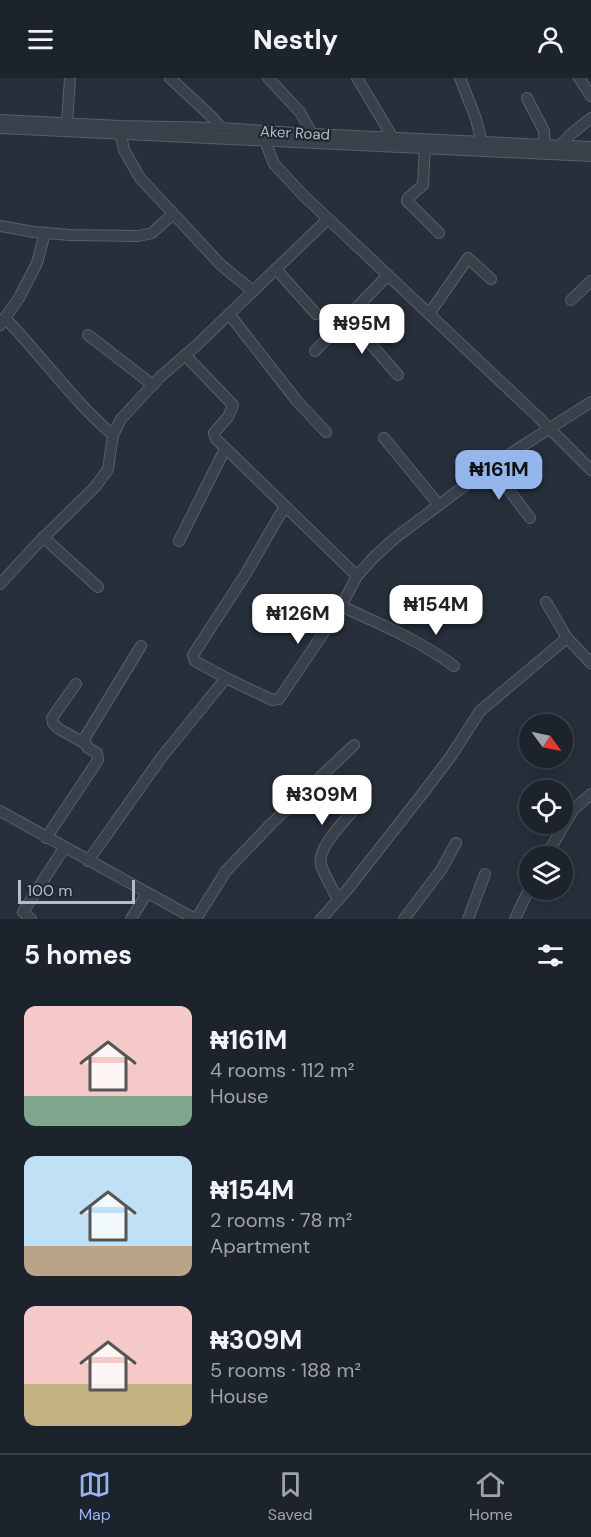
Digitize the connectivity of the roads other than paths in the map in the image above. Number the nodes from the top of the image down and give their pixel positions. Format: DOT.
graph roads {
  1 [pos="70,78"];
  2 [pos="170,78"];
  3 [pos="268,78"];
  4 [pos="357,78"];
  5 [pos="460,78"];
  6 [pos="579,78"];
  7 [pos="591,96"];
  8 [pos="527,98"];
  9 [pos="591,118"];
  10 [pos="0,120"];
  11 [pos="67,124"];
  12 [pos="0,128"];
  13 [pos="220,128"];
  14 [pos="312,134"];
  15 [pos="121,135"];
  16 [pos="393,138"];
  17 [pos="265,141"];
  18 [pos="482,142"];
  19 [pos="438,144"];
  20 [pos="545,146"];
  21 [pos="560,146"];
  22 [pos="425,147"];
  23 [pos="591,154"];
  24 [pos="173,214"];
  25 [pos="328,219"];
  26 [pos="0,226"];
  27 [pos="45,233"];
  28 [pos="439,233"];
  29 [pos="276,269"];
  30 [pos="388,275"];
  31 [pos="491,279"];
  32 [pos="591,281"];
  33 [pos="253,291"];
  34 [pos="571,300"];
  35 [pos="229,314"];
  36 [pos="316,314"];
  37 [pos="429,314"];
  38 [pos="347,317"];
  39 [pos="2,321"];
  40 [pos="88,335"];
  41 [pos="315,351"];
  42 [pos="185,356"];
  43 [pos="398,375"];
  44 [pos="153,385"];
  45 [pos="591,402"];
  46 [pos="550,429"];
  47 [pos="326,432"];
  48 [pos="113,435"];
  49 [pos="384,438"];
  50 [pos="225,449"];
  51 [pos="491,466"];
  52 [pos="591,470"];
  53 [pos="285,506"];
  54 [pos="439,506"];
  55 [pos="530,518"];
  56 [pos="43,537"];
  57 [pos="179,542"];
  58 [pos="357,576"];
  59 [pos="0,584"];
  60 [pos="98,587"];
  61 [pos="546,602"];
  62 [pos="341,606"];
  63 [pos="567,638"];
  64 [pos="141,646"];
  65 [pos="591,663"];
  66 [pos="454,666"];
  67 [pos="226,678"];
  68 [pos="76,684"];
  69 [pos="84,743"];
  70 [pos="354,745"];
  71 [pos="591,794"];
  72 [pos="361,802"];
  73 [pos="0,811"];
  74 [pos="46,838"];
  75 [pos="456,843"];
  76 [pos="552,846"];
  77 [pos="64,848"];
  78 [pos="88,861"];
  79 [pos="486,874"];
  80 [pos="147,893"];
  81 [pos="338,900"];
  82 [pos="524,900"];
  83 [pos="31,919"];
  84 [pos="131,919"];
  85 [pos="196,919"];
  86 [pos="321,919"];
  87 [pos="404,919"];
  88 [pos="468,919"];
  89 [pos="515,919"];
  1 -- 11 [label="street"];
  2 -- 13 [label="street"];
  3 -- 14 [label="street"];
  4 -- 16 [label="street"];
  5 -- 18 [label="street"];
  6 -- 7 [label="street"];
  8 -- 20 [label="street"];
  9 -- 21 [label="street"];
  10 -- 11 [label="street, Aker Road"];
  11 -- 13 [label="street, Aker Road"];
  12 -- 15 [label="street, Aker Road"];
  13 -- 14 [label="street, Aker Road"];
  14 -- 16 [label="street, Aker Road"];
  15 -- 17 [label="street, Aker Road"];
  15 -- 24 [label="street"];
  16 -- 19 [label="street, Aker Road"];
  17 -- 22 [label="street, Aker Road"];
  17 -- 25 [label="street"];
  18 -- 19 [label="street, Aker Road"];
  18 -- 20 [label="street, Aker Road"];
  19 -- 22 [label="street, Aker Road"];
  19 -- 23 [label="street, Aker Road"];
  20 -- 21 [label="street, Aker Road"];
  21 -- 23 [label="street, Aker Road"];
  22 -- 28 [label="street"];
  24 -- 27 [label="street"];
  24 -- 33 [label="street"];
  25 -- 29 [label="street"];
  25 -- 30 [label="street"];
  26 -- 27 [label="street"];
  27 -- 39 [label="street"];
  29 -- 33 [label="street"];
  29 -- 36 [label="street"];
  30 -- 37 [label="street"];
  30 -- 38 [label="street"];
  31 -- 37 [label="street"];
  32 -- 34 [label="street"];
  33 -- 35 [label="street"];
  35 -- 42 [label="street"];
  35 -- 47 [label="street"];
  37 -- 46 [label="street"];
  38 -- 41 [label="street"];
  38 -- 43 [label="street"];
  39 -- 48 [label="street"];
  40 -- 44 [label="street"];
  42 -- 44 [label="street"];
  42 -- 50 [label="street"];
  44 -- 48 [label="street"];
  45 -- 46 [label="street"];
  46 -- 51 [label="street"];
  46 -- 52 [label="street"];
  48 -- 56 [label="street"];
  49 -- 54 [label="street"];
  50 -- 53 [label="street"];
  50 -- 57 [label="street"];
  51 -- 54 [label="street"];
  51 -- 55 [label="street"];
  53 -- 58 [label="street"];
  53 -- 67 [label="street"];
  54 -- 58 [label="street"];
  56 -- 59 [label="street"];
  56 -- 60 [label="street"];
  58 -- 62 [label="street"];
  61 -- 63 [label="street"];
  62 -- 66 [label="street"];
  62 -- 67 [label="street"];
  63 -- 65 [label="street"];
  63 -- 81 [label="street"];
  64 -- 69 [label="street"];
  67 -- 78 [label="street"];
  68 -- 69 [label="street"];
  69 -- 74 [label="street"];
  70 -- 85 [label="street"];
  71 -- 76 [label="street"];
  72 -- 81 [label="street"];
  73 -- 74 [label="street"];
  74 -- 77 [label="street"];
  75 -- 87 [label="street"];
  77 -- 78 [label="street"];
  77 -- 83 [label="street"];
  78 -- 80 [label="street"];
  79 -- 88 [label="street"];
  80 -- 84 [label="street"];
  80 -- 85 [label="street"];
  81 -- 86 [label="street"];
  82 -- 89 [label="street"];
}
